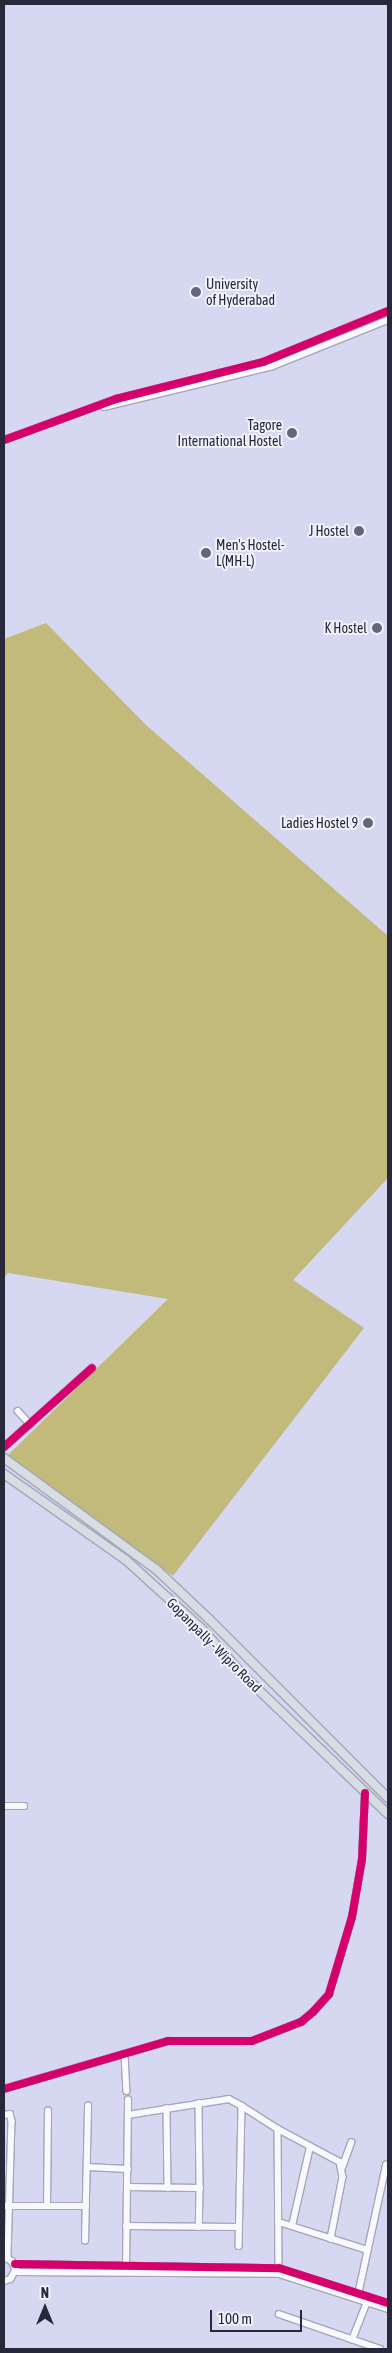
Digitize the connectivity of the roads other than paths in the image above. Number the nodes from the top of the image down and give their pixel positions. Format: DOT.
graph roads {
  1 [pos="388,311"];
  2 [pos="388,320"];
  3 [pos="94,408"];
  4 [pos="4,440"];
  5 [pos="92,1368"];
  6 [pos="18,1411"];
  7 [pos="30,1424"];
  8 [pos="4,1447"];
  9 [pos="4,1458"];
  10 [pos="4,1474"];
  11 [pos="143,1561"];
  12 [pos="135,1570"];
  13 [pos="365,1793"];
  14 [pos="388,1798"];
  15 [pos="4,1806"];
  16 [pos="24,1806"];
  17 [pos="388,1814"];
  18 [pos="125,2055"];
  19 [pos="4,2089"];
  20 [pos="127,2091"];
  21 [pos="128,2100"];
  22 [pos="199,2103"];
  23 [pos="88,2106"];
  24 [pos="242,2106"];
  25 [pos="167,2108"];
  26 [pos="48,2111"];
  27 [pos="4,2115"];
  28 [pos="128,2115"];
  29 [pos="278,2129"];
  30 [pos="351,2142"];
  31 [pos="310,2147"];
  32 [pos="386,2165"];
  33 [pos="86,2167"];
  34 [pos="342,2168"];
  35 [pos="128,2169"];
  36 [pos="127,2187"];
  37 [pos="168,2188"];
  38 [pos="200,2188"];
  39 [pos="7,2206"];
  40 [pos="47,2206"];
  41 [pos="86,2206"];
  42 [pos="278,2222"];
  43 [pos="126,2226"];
  44 [pos="292,2226"];
  45 [pos="199,2227"];
  46 [pos="239,2227"];
  47 [pos="330,2239"];
  48 [pos="86,2241"];
  49 [pos="240,2246"];
  50 [pos="368,2250"];
  51 [pos="6,2257"];
  52 [pos="15,2264"];
  53 [pos="126,2269"];
  54 [pos="279,2271"];
  55 [pos="15,2272"];
  56 [pos="4,2282"];
  57 [pos="358,2295"];
  58 [pos="367,2302"];
  59 [pos="388,2303"];
  60 [pos="388,2309"];
  61 [pos="279,2314"];
  62 [pos="352,2340"];
  63 [pos="380,2349"];
  1 -- 3 [label="street"];
  2 -- 3 [label="street"];
  3 -- 4 [label="street"];
  5 -- 7 [label="street"];
  6 -- 7 [label="street"];
  7 -- 8 [label="street"];
  9 -- 11 [label="main road, Gopanpally - Wipro Road"];
  10 -- 12 [label="main road, Gopanpally - Wipro Road"];
  11 -- 12 [label="main road"];
  11 -- 14 [label="main road, Gopanpally - Wipro Road"];
  12 -- 13 [label="main road, Gopanpally - Wipro Road"];
  13 -- 17 [label="main road, Gopanpally - Wipro Road"];
  13 -- 18 [label="street"];
  15 -- 16 [label="street"];
  18 -- 19 [label="street"];
  18 -- 20 [label="street"];
  21 -- 28 [label="street"];
  22 -- 24 [label="street"];
  22 -- 25 [label="street"];
  22 -- 38 [label="street"];
  23 -- 33 [label="street"];
  24 -- 29 [label="street"];
  24 -- 46 [label="street"];
  25 -- 28 [label="street"];
  25 -- 37 [label="street"];
  26 -- 40 [label="street"];
  27 -- 39 [label="street"];
  28 -- 35 [label="street"];
  29 -- 31 [label="street"];
  29 -- 42 [label="street"];
  30 -- 34 [label="street"];
  31 -- 34 [label="street"];
  31 -- 44 [label="street"];
  32 -- 50 [label="street"];
  33 -- 35 [label="street"];
  33 -- 41 [label="street"];
  34 -- 47 [label="street"];
  35 -- 36 [label="street"];
  36 -- 37 [label="street"];
  36 -- 43 [label="street"];
  37 -- 38 [label="street"];
  38 -- 45 [label="street"];
  39 -- 40 [label="street"];
  39 -- 51 [label="street"];
  40 -- 41 [label="street"];
  41 -- 48 [label="street"];
  42 -- 44 [label="street"];
  42 -- 54 [label="street"];
  43 -- 45 [label="street"];
  43 -- 53 [label="street"];
  44 -- 47 [label="street"];
  45 -- 46 [label="street"];
  46 -- 49 [label="street"];
  47 -- 50 [label="street"];
  50 -- 57 [label="street"];
  51 -- 52 [label="street"];
  52 -- 53 [label="street"];
  52 -- 55 [label="street"];
  53 -- 54 [label="street"];
  53 -- 55 [label="street"];
  54 -- 57 [label="street"];
  54 -- 58 [label="street"];
  55 -- 56 [label="street"];
  57 -- 59 [label="street"];
  58 -- 60 [label="street"];
  58 -- 62 [label="street"];
  61 -- 62 [label="street"];
  62 -- 63 [label="street"];
}
